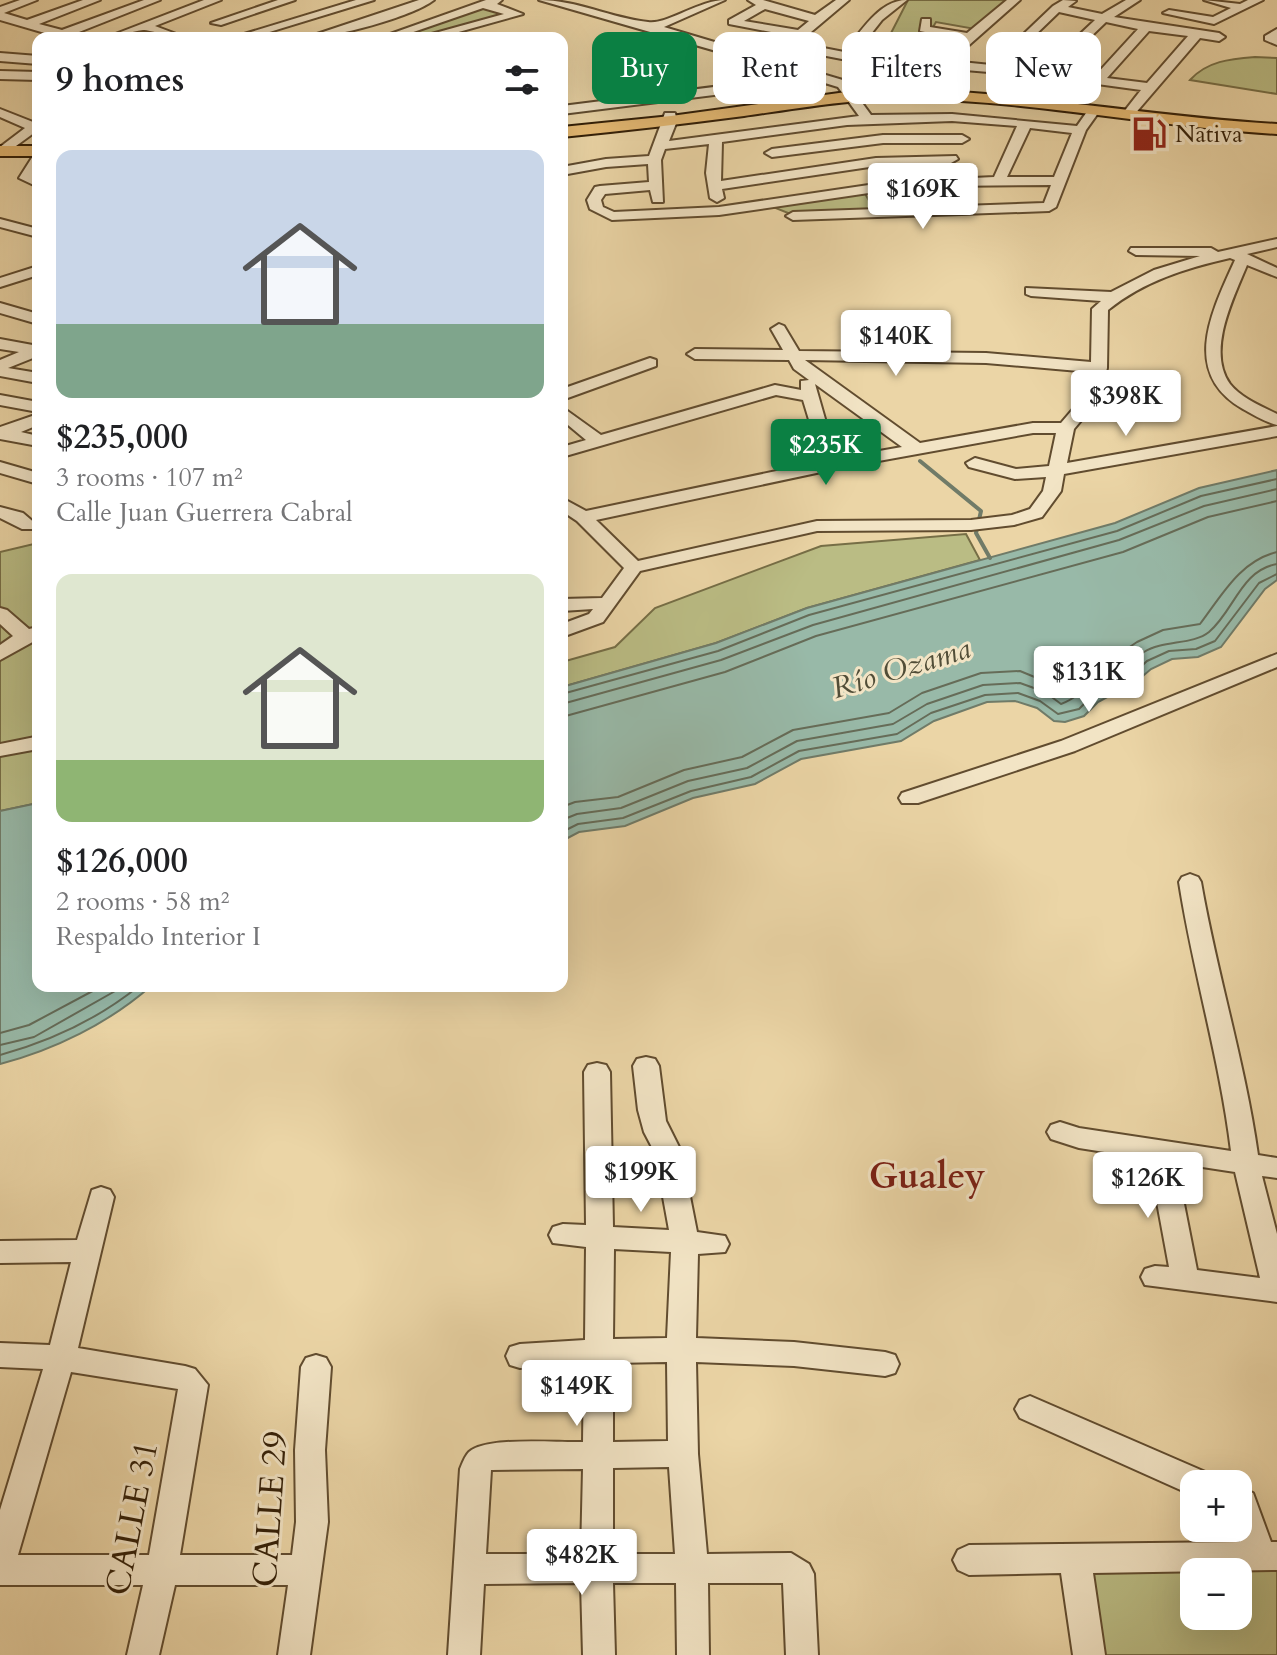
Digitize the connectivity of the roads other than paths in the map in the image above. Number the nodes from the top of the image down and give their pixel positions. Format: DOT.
graph roads {
  1 [pos="31,0"];
  2 [pos="94,0"];
  3 [pos="154,0"];
  4 [pos="215,0"];
  5 [pos="289,0"];
  6 [pos="296,0"];
  7 [pos="368,0"];
  8 [pos="428,0"];
  9 [pos="503,0"];
  10 [pos="545,0"];
  11 [pos="719,0"];
  12 [pos="843,0"];
  13 [pos="901,0"];
  14 [pos="1013,0"];
  15 [pos="1071,0"];
  16 [pos="1134,0"];
  17 [pos="1210,0"];
  18 [pos="1257,0"];
  19 [pos="760,2"];
  20 [pos="483,4"];
  21 [pos="1239,7"];
  22 [pos="1057,8"];
  23 [pos="329,11"];
  24 [pos="181,12"];
  25 [pos="1169,13"];
  26 [pos="0,14"];
  27 [pos="817,19"];
  28 [pos="1102,19"];
  29 [pos="926,21"];
  30 [pos="217,23"];
  31 [pos="27,24"];
  32 [pos="143,26"];
  33 [pos="653,27"];
  34 [pos="1146,27"];
  35 [pos="334,31"];
  36 [pos="56,32"];
  37 [pos="68,32"];
  38 [pos="127,32"];
  39 [pos="162,32"];
  40 [pos="246,32"];
  41 [pos="259,32"];
  42 [pos="331,32"];
  43 [pos="402,32"];
  44 [pos="446,32"];
  45 [pos="768,32"];
  46 [pos="804,32"];
  47 [pos="867,32"];
  48 [pos="941,32"];
  49 [pos="1032,32"];
  50 [pos="1089,32"];
  51 [pos="1277,33"];
  52 [pos="1196,35"];
  53 [pos="970,36"];
  54 [pos="1219,37"];
  55 [pos="1277,41"];
  56 [pos="22,47"];
  57 [pos="1,57"];
  58 [pos="32,60"];
  59 [pos="0,75"];
  60 [pos="32,76"];
  61 [pos="1101,77"];
  62 [pos="1101,80"];
  63 [pos="1149,87"];
  64 [pos="842,89"];
  65 [pos="842,90"];
  66 [pos="842,91"];
  67 [pos="970,91"];
  68 [pos="970,96"];
  69 [pos="856,104"];
  70 [pos="568,109"];
  71 [pos="1095,109"];
  72 [pos="1132,110"];
  73 [pos="0,113"];
  74 [pos="671,119"];
  75 [pos="867,119"];
  76 [pos="970,119"];
  77 [pos="1277,122"];
  78 [pos="32,124"];
  79 [pos="1025,124"];
  80 [pos="32,127"];
  81 [pos="568,128"];
  82 [pos="1277,129"];
  83 [pos="1080,130"];
  84 [pos="773,131"];
  85 [pos="962,139"];
  86 [pos="716,140"];
  87 [pos="32,145"];
  88 [pos="660,146"];
  89 [pos="4,147"];
  90 [pos="32,150"];
  91 [pos="772,153"];
  92 [pos="951,159"];
  93 [pos="654,160"];
  94 [pos="568,170"];
  95 [pos="775,177"];
  96 [pos="999,181"];
  97 [pos="1061,181"];
  98 [pos="941,182"];
  99 [pos="657,185"];
  100 [pos="715,186"];
  101 [pos="950,210"];
  102 [pos="719,211"];
  103 [pos="660,213"];
  104 [pos="793,216"];
  105 [pos="0,223"];
  106 [pos="32,231"];
  107 [pos="1277,243"];
  108 [pos="1136,251"];
  109 [pos="1233,256"];
  110 [pos="32,272"];
  111 [pos="1277,273"];
  112 [pos="0,283"];
  113 [pos="1031,291"];
  114 [pos="1112,297"];
  115 [pos="0,308"];
  116 [pos="32,317"];
  117 [pos="779,329"];
  118 [pos="0,344"];
  119 [pos="32,350"];
  120 [pos="32,353"];
  121 [pos="695,354"];
  122 [pos="797,361"];
  123 [pos="650,363"];
  124 [pos="0,365"];
  125 [pos="1099,368"];
  126 [pos="0,371"];
  127 [pos="32,377"];
  128 [pos="568,393"];
  129 [pos="812,397"];
  130 [pos="0,400"];
  131 [pos="32,406"];
  132 [pos="568,417"];
  133 [pos="1277,420"];
  134 [pos="32,421"];
  135 [pos="1066,428"];
  136 [pos="1277,431"];
  137 [pos="1,433"];
  138 [pos="32,440"];
  139 [pos="598,441"];
  140 [pos="917,449"];
  141 [pos="568,450"];
  142 [pos="840,463"];
  143 [pos="975,463"];
  144 [pos="0,467"];
  145 [pos="1056,470"];
  146 [pos="32,477"];
  147 [pos="568,507"];
  148 [pos="0,512"];
  149 [pos="583,517"];
  150 [pos="28,525"];
  151 [pos="634,567"];
  152 [pos="607,603"];
  153 [pos="568,605"];
  154 [pos="0,614"];
  155 [pos="568,629"];
  156 [pos="32,634"];
  157 [pos="0,654"];
  158 [pos="1277,660"];
  159 [pos="32,743"];
  160 [pos="1,744"];
  161 [pos="910,798"];
  162 [pos="1190,882"];
  163 [pos="646,1066"];
  164 [pos="597,1072"];
  165 [pos="1060,1132"];
  166 [pos="1161,1151"];
  167 [pos="1246,1163"];
  168 [pos="1277,1168"];
  169 [pos="101,1197"];
  170 [pos="563,1235"];
  171 [pos="600,1237"];
  172 [pos="685,1243"];
  173 [pos="715,1244"];
  174 [pos="86,1251"];
  175 [pos="0,1252"];
  176 [pos="1155,1277"];
  177 [pos="1185,1280"];
  178 [pos="1277,1291"];
  179 [pos="681,1348"];
  180 [pos="600,1350"];
  181 [pos="0,1355"];
  182 [pos="520,1356"];
  183 [pos="61,1358"];
  184 [pos="885,1364"];
  185 [pos="316,1367"];
  186 [pos="1030,1409"];
  187 [pos="683,1454"];
  188 [pos="597,1455"];
  189 [pos="1180,1476"];
  190 [pos="1252,1523"];
  191 [pos="1269,1556"];
  192 [pos="1075,1558"];
  193 [pos="969,1560"];
  194 [pos="0,1562"];
  195 [pos="692,1568"];
  196 [pos="471,1569"];
  197 [pos="597,1569"];
  198 [pos="0,1570"];
  199 [pos="162,1570"];
  200 [pos="305,1570"];
  201 [pos="143,1655"];
  202 [pos="294,1655"];
  203 [pos="464,1655"];
  204 [pos="599,1655"];
  205 [pos="693,1655"];
  206 [pos="802,1655"];
  207 [pos="1089,1655"];
  1 -- 26 [label="street"];
  2 -- 31 [label="street"];
  3 -- 37 [label="street"];
  4 -- 24 [label="street"];
  5 -- 30 [label="street"];
  6 -- 23 [label="street"];
  7 -- 23 [label="street"];
  8 -- 35 [label="street"];
  9 -- 20 [label="street"];
  10 -- 33 [label="street"];
  11 -- 33 [label="street"];
  12 -- 27 [label="street"];
  13 -- 47 [label="street"];
  14 -- 53 [label="street"];
  15 -- 22 [label="street"];
  16 -- 28 [label="street"];
  17 -- 21 [label="street"];
  18 -- 21 [label="street"];
  19 -- 27 [label="street"];
  19 -- 45 [label="street"];
  20 -- 43 [label="street"];
  20 -- 44 [label="street"];
  21 -- 25 [label="street"];
  22 -- 28 [label="street"];
  22 -- 49 [label="street"];
  23 -- 41 [label="street"];
  24 -- 30 [label="street"];
  24 -- 32 [label="street"];
  26 -- 31 [label="street"];
  27 -- 46 [label="street"];
  28 -- 34 [label="street"];
  28 -- 50 [label="street"];
  29 -- 48 [label="street"];
  30 -- 40 [label="street"];
  31 -- 36 [label="street"];
  32 -- 38 [label="street"];
  32 -- 39 [label="street"];
  33 -- 64 [label="street"];
  34 -- 52 [label="street"];
  34 -- 61 [label="street"];
  35 -- 42 [label="street"];
  51 -- 55 [label="street"];
  52 -- 54 [label="street"];
  52 -- 63 [label="street"];
  56 -- 57 [label="street"];
  57 -- 58 [label="street"];
  59 -- 60 [label="street"];
  62 -- 63 [label="street"];
  63 -- 72 [label="street"];
  65 -- 70 [label="street"];
  66 -- 74 [label="main road"];
  67 -- 72 [label="main road"];
  68 -- 71 [label="main road"];
  69 -- 75 [label="street"];
  71 -- 72 [label="main road"];
  71 -- 83 [label="street"];
  72 -- 77 [label="main road"];
  72 -- 82 [label="main road"];
  73 -- 78 [label="street"];
  74 -- 81 [label="main road"];
  74 -- 88 [label="street"];
  75 -- 76 [label="street"];
  75 -- 84 [label="street"];
  76 -- 79 [label="street"];
  76 -- 85 [label="street"];
  79 -- 83 [label="street"];
  79 -- 96 [label="street"];
  80 -- 89 [label="street"];
  83 -- 97 [label="street"];
  84 -- 86 [label="street"];
  84 -- 91 [label="street"];
  85 -- 91 [label="street"];
  85 -- 92 [label="street"];
  86 -- 88 [label="street"];
  86 -- 100 [label="street"];
  87 -- 89 [label="main road"];
  88 -- 93 [label="street"];
  89 -- 90 [label="main road"];
  91 -- 95 [label="street"];
  92 -- 95 [label="street"];
  92 -- 98 [label="street"];
  93 -- 94 [label="street"];
  93 -- 99 [label="street"];
  95 -- 100 [label="street"];
  96 -- 97 [label="street"];
  96 -- 98 [label="street"];
  97 -- 101 [label="street"];
  98 -- 101 [label="street"];
  98 -- 102 [label="street"];
  99 -- 103 [label="street"];
  99 -- 103 [label="street"];
  100 -- 102 [label="street"];
  101 -- 104 [label="street"];
  102 -- 103 [label="street"];
  105 -- 106 [label="street"];
  107 -- 109 [label="street"];
  108 -- 109 [label="street"];
  109 -- 111 [label="street"];
  109 -- 114 [label="street"];
  109 -- 133 [label="street"];
  110 -- 112 [label="street"];
  113 -- 114 [label="street"];
  114 -- 125 [label="street"];
  115 -- 116 [label="street"];
  117 -- 122 [label="street"];
  118 -- 119 [label="street"];
  120 -- 124 [label="street"];
  121 -- 122 [label="street"];
  122 -- 125 [label="street"];
  122 -- 129 [label="street"];
  122 -- 140 [label="street"];
  123 -- 128 [label="street"];
  125 -- 135 [label="street"];
  126 -- 127 [label="street"];
  129 -- 139 [label="street"];
  129 -- 142 [label="street"];
  130 -- 131 [label="street"];
  132 -- 139 [label="street"];
  134 -- 137 [label="street"];
  135 -- 140 [label="street"];
  135 -- 145 [label="street"];
  136 -- 145 [label="street"];
  137 -- 138 [label="street"];
  139 -- 141 [label="street"];
  140 -- 142 [label="street"];
  142 -- 149 [label="street"];
  143 -- 145 [label="street"];
  144 -- 146 [label="street"];
  145 -- 151 [label="street"];
  147 -- 149 [label="street"];
  148 -- 150 [label="street"];
  149 -- 151 [label="street"];
  151 -- 152 [label="street"];
  152 -- 153 [label="street"];
  152 -- 155 [label="street"];
  154 -- 156 [label="street"];
  156 -- 157 [label="street"];
  158 -- 161 [label="street"];
  159 -- 160 [label="street"];
  162 -- 167 [label="street"];
  163 -- 172 [label="street"];
  164 -- 171 [label="street"];
  165 -- 166 [label="street"];
  166 -- 167 [label="street"];
  166 -- 177 [label="street"];
  167 -- 168 [label="street"];
  167 -- 178 [label="street"];
  169 -- 174 [label="street"];
  170 -- 171 [label="street"];
  171 -- 172 [label="street"];
  171 -- 180 [label="street"];
  172 -- 173 [label="street"];
  172 -- 179 [label="street"];
  174 -- 175 [label="street"];
  174 -- 183 [label="street"];
  176 -- 177 [label="street"];
  177 -- 178 [label="street"];
  179 -- 180 [label="street"];
  179 -- 184 [label="street"];
  179 -- 187 [label="street"];
  180 -- 182 [label="street"];
  180 -- 188 [label="street"];
  181 -- 183 [label="street"];
  183 -- 194 [label="street"];
  183 -- 199 [label="street, CALLE 31"];
  185 -- 200 [label="street, CALLE 29"];
  186 -- 189 [label="street"];
  187 -- 188 [label="street"];
  187 -- 195 [label="street"];
  188 -- 196 [label="street"];
  188 -- 197 [label="street"];
  190 -- 191 [label="street"];
  191 -- 192 [label="street"];
  192 -- 193 [label="street"];
  192 -- 207 [label="street"];
  195 -- 197 [label="street"];
  195 -- 205 [label="street"];
  195 -- 206 [label="street"];
  196 -- 197 [label="street"];
  196 -- 203 [label="street"];
  197 -- 204 [label="street"];
  198 -- 199 [label="street"];
  199 -- 200 [label="street"];
  199 -- 201 [label="street, CALLE 31"];
  200 -- 202 [label="street, CALLE 29"];
}
